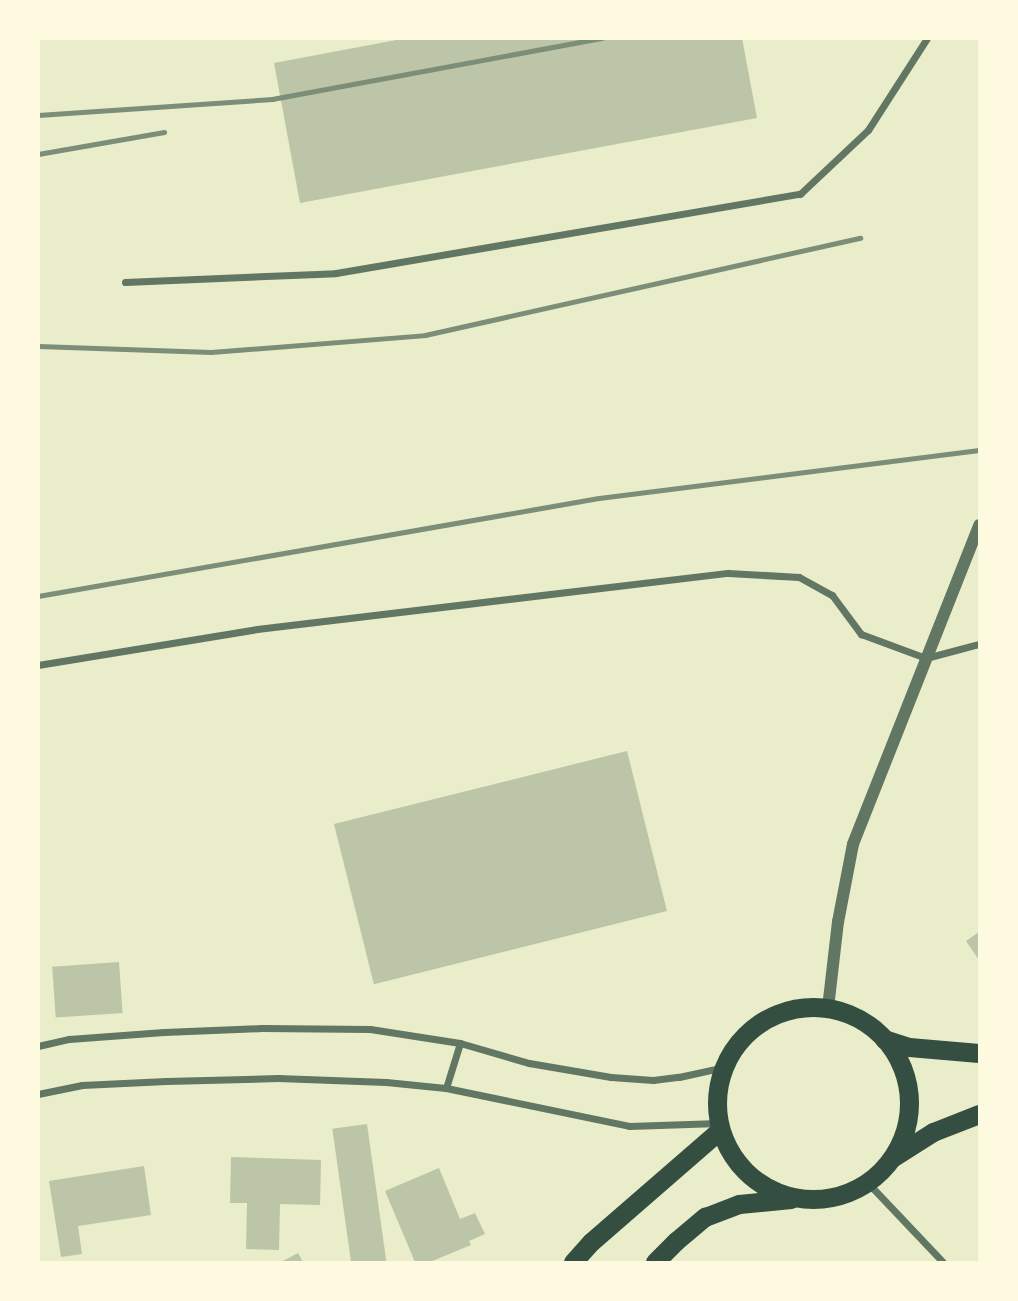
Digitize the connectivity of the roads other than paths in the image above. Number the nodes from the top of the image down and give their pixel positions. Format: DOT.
graph roads {
  1 [pos="927,38"];
  2 [pos="125,282"];
  3 [pos="979,525"];
  4 [pos="979,644"];
  5 [pos="926,658"];
  6 [pos="38,665"];
  7 [pos="828,1008"];
  8 [pos="884,1039"];
  9 [pos="460,1043"];
  10 [pos="38,1046"];
  11 [pos="979,1053"];
  12 [pos="724,1066"];
  13 [pos="446,1088"];
  14 [pos="38,1094"];
  15 [pos="979,1114"];
  16 [pos="720,1126"];
  17 [pos="891,1159"];
  18 [pos="867,1182"];
  19 [pos="797,1198"];
  20 [pos="573,1262"];
  21 [pos="655,1262"];
  22 [pos="943,1262"];
  1 -- 2 [label="street"];
  3 -- 5 [label="street"];
  4 -- 5 [label="street"];
  5 -- 6 [label="street"];
  5 -- 7 [label="street"];
  7 -- 8 [label="highway"];
  7 -- 12 [label="highway"];
  8 -- 11 [label="highway"];
  8 -- 17 [label="highway"];
  9 -- 10 [label="street"];
  9 -- 12 [label="street"];
  9 -- 13 [label="street"];
  12 -- 16 [label="highway"];
  13 -- 14 [label="street"];
  13 -- 16 [label="street"];
  15 -- 17 [label="highway"];
  16 -- 19 [label="highway"];
  16 -- 20 [label="highway"];
  17 -- 18 [label="highway"];
  18 -- 19 [label="highway"];
  18 -- 22 [label="street"];
  19 -- 21 [label="highway"];
}
